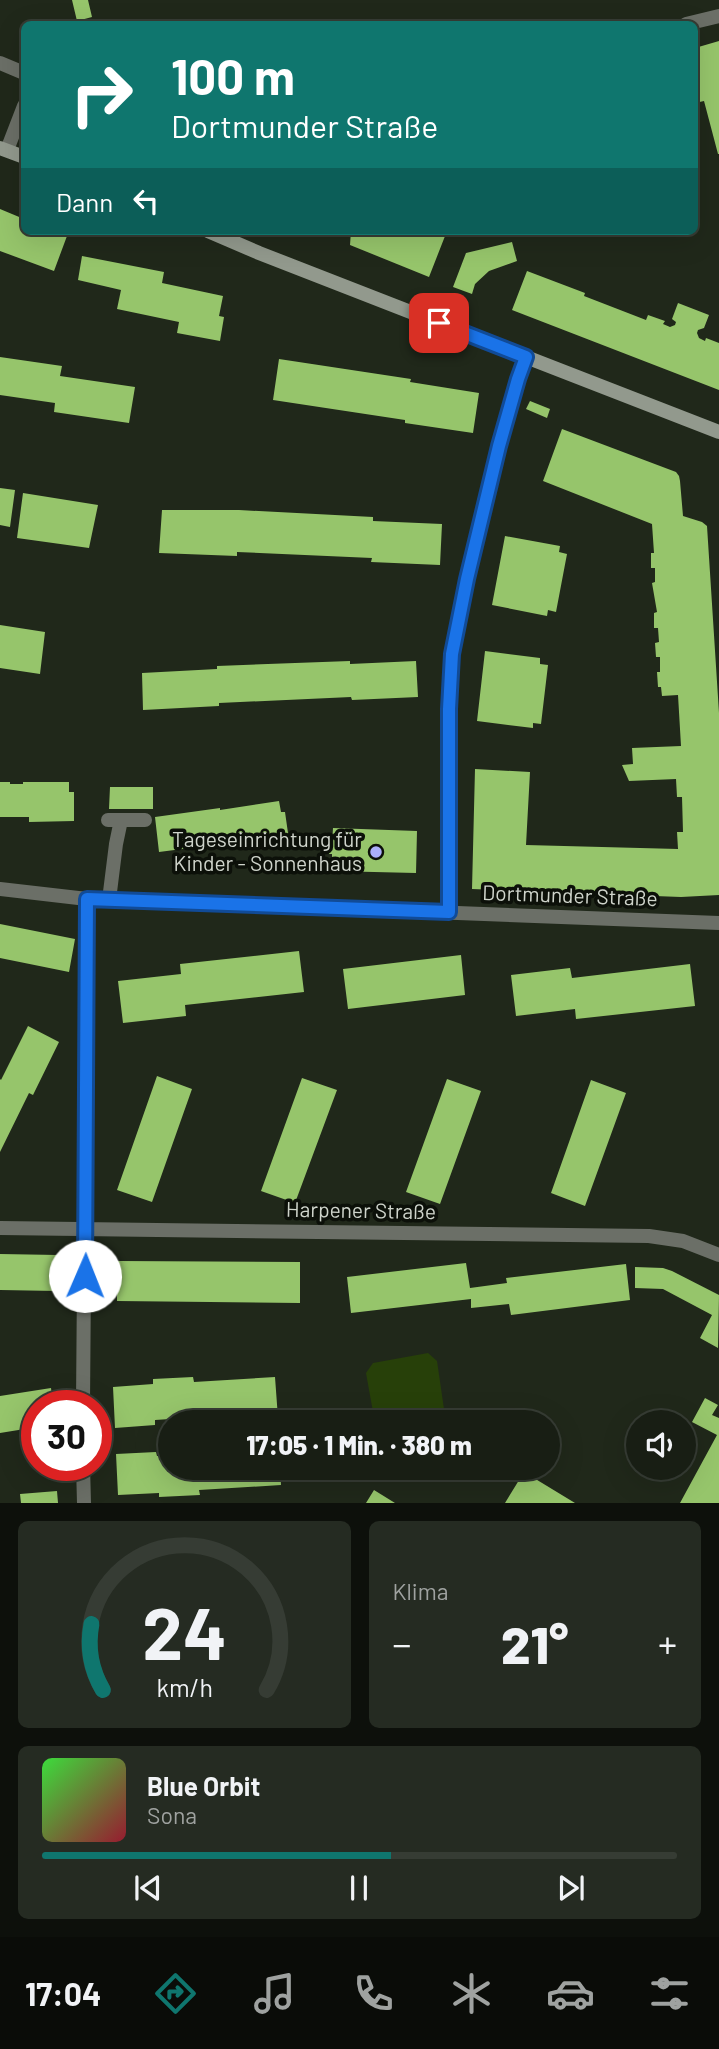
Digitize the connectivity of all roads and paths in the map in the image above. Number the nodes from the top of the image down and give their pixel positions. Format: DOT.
graph roads {
  1 [pos="719,16"];
  2 [pos="698,21"];
  3 [pos="0,63"];
  4 [pos="21,72"];
  5 [pos="21,112"];
  6 [pos="4,149"];
  7 [pos="21,156"];
  8 [pos="220,235"];
  9 [pos="526,357"];
  10 [pos="719,432"];
  11 [pos="145,820"];
  12 [pos="0,888"];
  13 [pos="87,899"];
  14 [pos="109,900"];
  15 [pos="449,912"];
  16 [pos="719,923"];
  17 [pos="0,1228"];
  18 [pos="85,1229"];
  19 [pos="719,1255"];
  20 [pos="83,1390"];
  21 [pos="83,1481"];
  22 [pos="84,1503"];
  1 -- 2 [label="street"];
  3 -- 4 [label="street"];
  5 -- 6 [label="street"];
  6 -- 7 [label="street"];
  8 -- 9 [label="street"];
  9 -- 10 [label="street"];
  9 -- 15 [label="street"];
  11 -- 14 [label="street"];
  12 -- 13 [label="street, Dortmunder Straße"];
  13 -- 14 [label="street, Dortmunder Straße"];
  13 -- 18 [label="street"];
  14 -- 15 [label="street, Dortmunder Straße"];
  15 -- 16 [label="street, Dortmunder Straße"];
  17 -- 18 [label="street, Harpener Straße"];
  18 -- 19 [label="street, Harpener Straße"];
  18 -- 20 [label="street"];
  21 -- 22 [label="street"];
}
